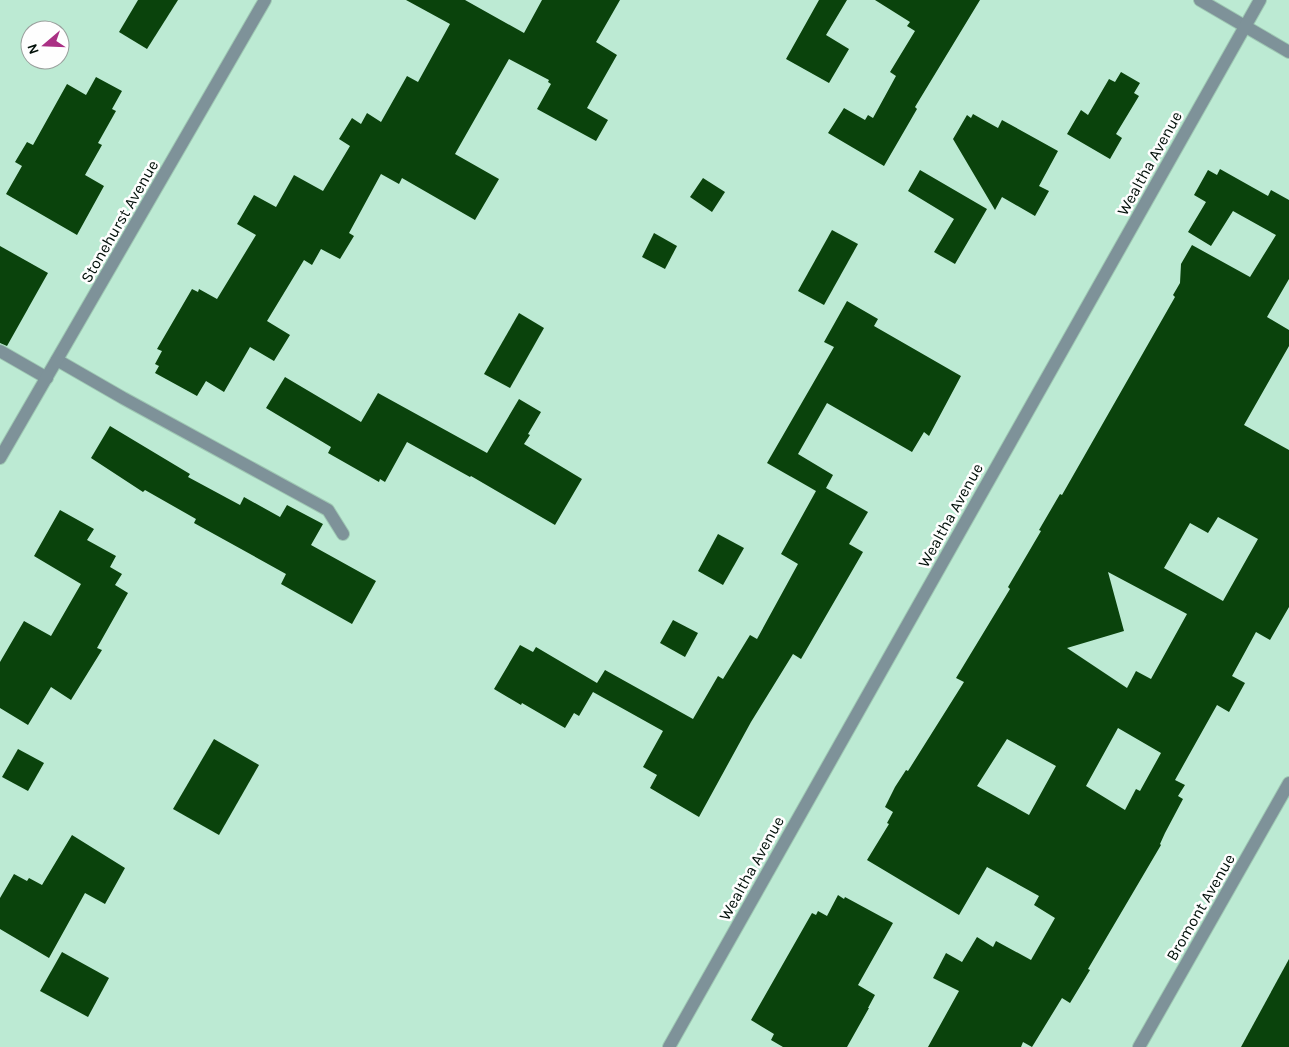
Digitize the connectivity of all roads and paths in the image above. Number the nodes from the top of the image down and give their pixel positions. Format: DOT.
graph roads {
  1 [pos="265,0"];
  2 [pos="1200,0"];
  3 [pos="1260,0"];
  4 [pos="1245,26"];
  5 [pos="1289,52"];
  6 [pos="0,351"];
  7 [pos="57,360"];
  8 [pos="47,378"];
  9 [pos="0,458"];
  10 [pos="343,534"];
  11 [pos="1289,783"];
  12 [pos="669,1047"];
  13 [pos="1139,1047"];
  1 -- 7 [label="street, Stonehurst Avenue"];
  2 -- 4 [label="street"];
  3 -- 4 [label="street, Wealtha Avenue"];
  4 -- 5 [label="street"];
  4 -- 12 [label="street, Wealtha Avenue"];
  6 -- 8 [label="street"];
  7 -- 8 [label="street, Stonehurst Avenue"];
  7 -- 10 [label="street"];
  8 -- 9 [label="street, Stonehurst Avenue"];
  11 -- 13 [label="street, Bromont Avenue"];
}
